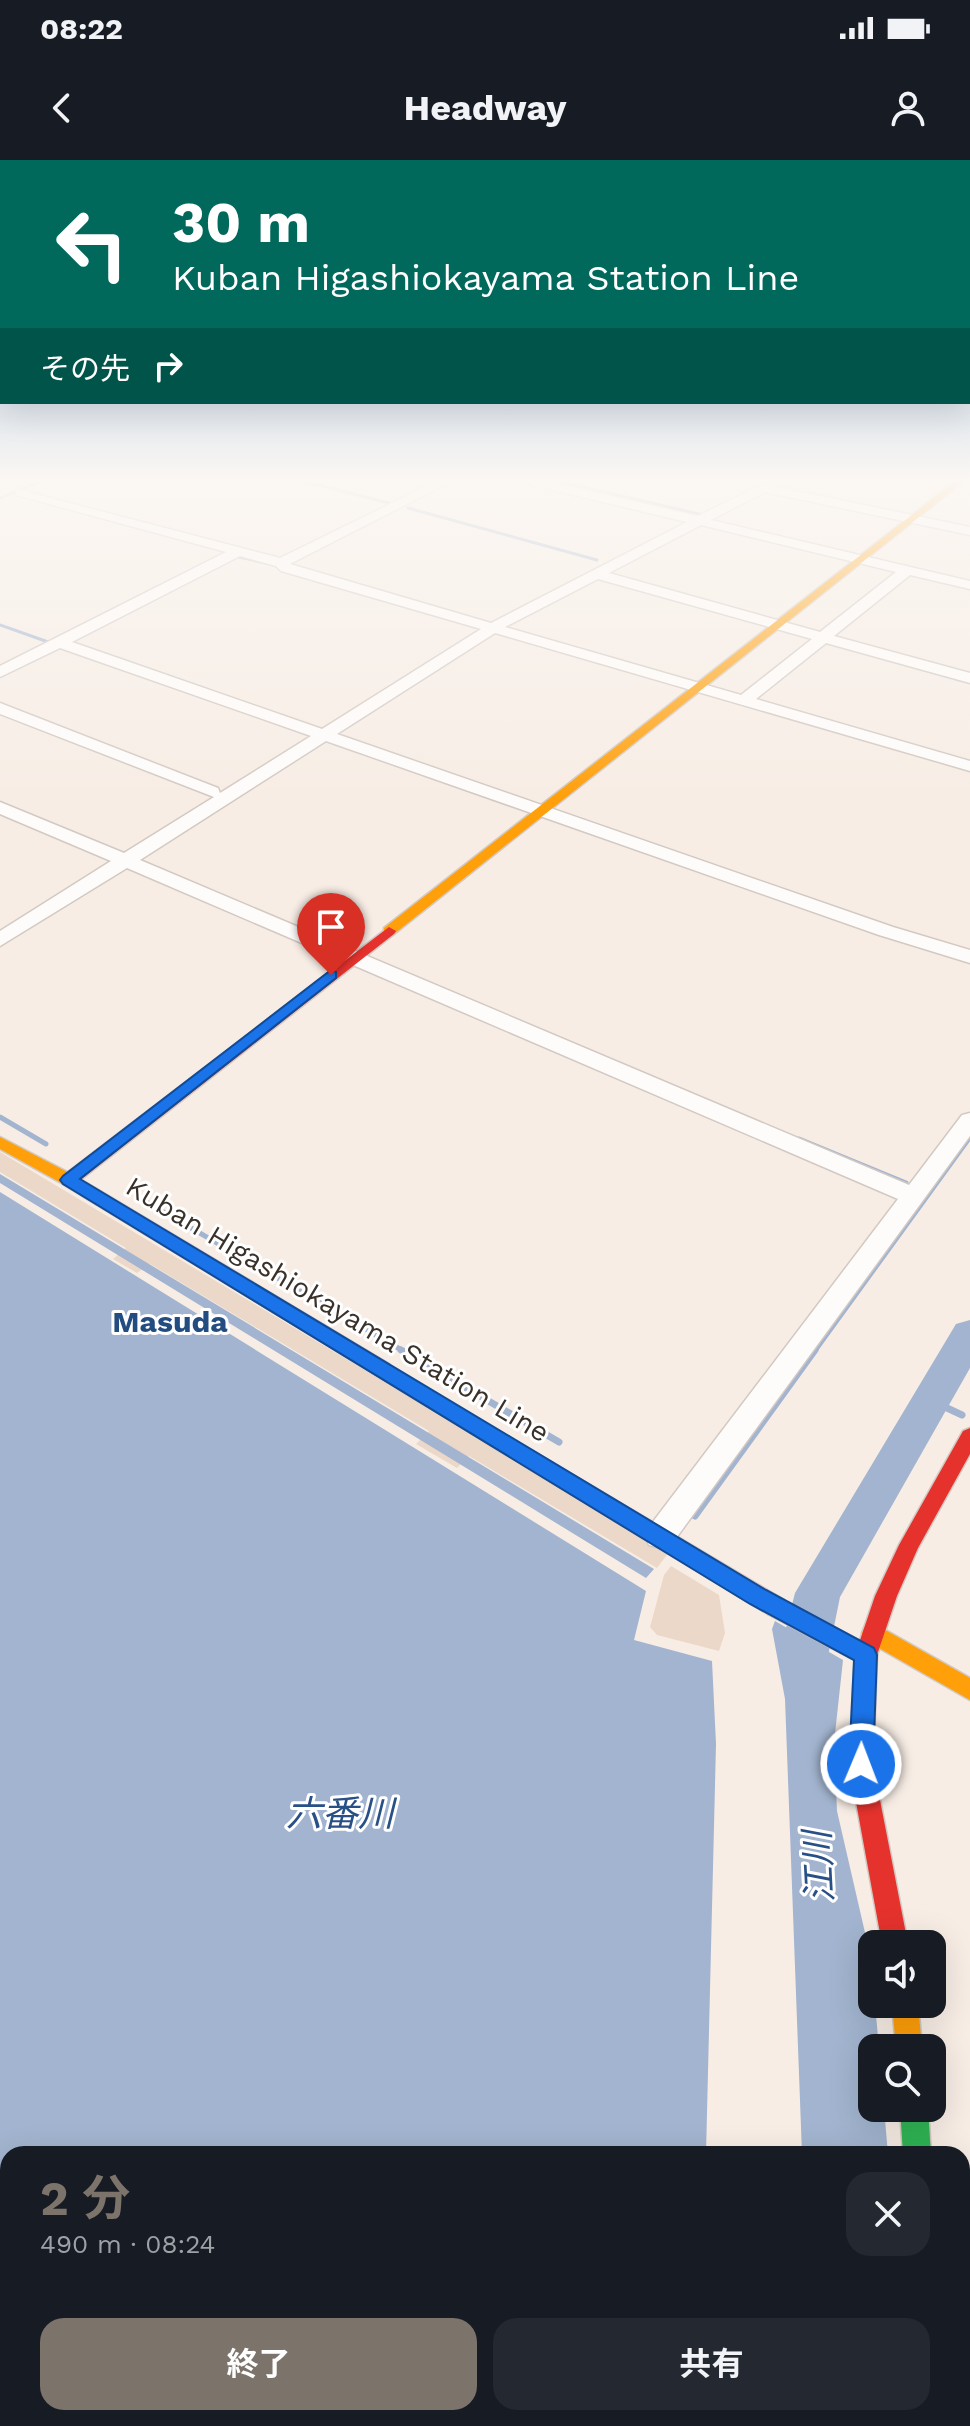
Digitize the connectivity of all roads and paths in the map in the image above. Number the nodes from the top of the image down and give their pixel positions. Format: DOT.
graph roads {
  1 [pos="168,588"];
  2 [pos="357,588"];
  3 [pos="563,588"];
  4 [pos="568,588"];
  5 [pos="645,588"];
  6 [pos="832,588"];
  7 [pos="884,588"];
  8 [pos="783,626"];
  9 [pos="487,627"];
  10 [pos="823,636"];
  11 [pos="62,643"];
  12 [pos="0,672"];
  13 [pos="970,678"];
  14 [pos="702,689"];
  15 [pos="744,699"];
  16 [pos="0,708"];
  17 [pos="317,733"];
  18 [pos="970,766"];
  19 [pos="212,792"];
  20 [pos="0,807"];
  21 [pos="541,811"];
  22 [pos="119,858"];
  23 [pos="0,925"];
  24 [pos="0,940"];
  25 [pos="354,956"];
  26 [pos="970,957"];
  27 [pos="970,1120"];
  28 [pos="0,1142"];
  29 [pos="69,1180"];
  30 [pos="913,1196"];
  31 [pos="970,1436"];
  32 [pos="660,1536"];
  33 [pos="873,1633"];
  34 [pos="866,1655"];
  35 [pos="970,1690"];
  36 [pos="892,1930"];
  37 [pos="915,2122"];
  38 [pos="916,2146"];
  1 -- 11 [label="street"];
  2 -- 9 [label="street"];
  3 -- 9 [label="street"];
  4 -- 9 [label="street"];
  5 -- 8 [label="street"];
  6 -- 8 [label="main road, Kuban Higashiokayama Station Line"];
  7 -- 10 [label="street"];
  8 -- 10 [label="street"];
  8 -- 14 [label="main road, Kuban Higashiokayama Station Line"];
  9 -- 14 [label="street"];
  9 -- 17 [label="street"];
  10 -- 13 [label="street"];
  10 -- 15 [label="street"];
  11 -- 12 [label="street"];
  11 -- 17 [label="street"];
  14 -- 15 [label="street"];
  14 -- 21 [label="main road, Kuban Higashiokayama Station Line"];
  15 -- 18 [label="street"];
  16 -- 19 [label="street"];
  17 -- 19 [label="street"];
  17 -- 21 [label="street"];
  17 -- 22 [label="street"];
  19 -- 22 [label="street"];
  20 -- 22 [label="street"];
  21 -- 25 [label="main road, Kuban Higashiokayama Station Line"];
  21 -- 26 [label="street"];
  22 -- 23 [label="street"];
  22 -- 24 [label="street"];
  22 -- 25 [label="street"];
  25 -- 29 [label="main road, Kuban Higashiokayama Station Line"];
  25 -- 30 [label="street"];
  27 -- 30 [label="street"];
  28 -- 29 [label="main road"];
  29 -- 32 [label="main road, Kuban Higashiokayama Station Line"];
  30 -- 32 [label="street"];
  31 -- 33 [label="main road"];
  32 -- 34 [label="main road, Kuban Higashiokayama Station Line"];
  33 -- 34 [label="main road"];
  33 -- 35 [label="main road"];
  34 -- 36 [label="main road"];
  37 -- 38 [label="main road"];
}
